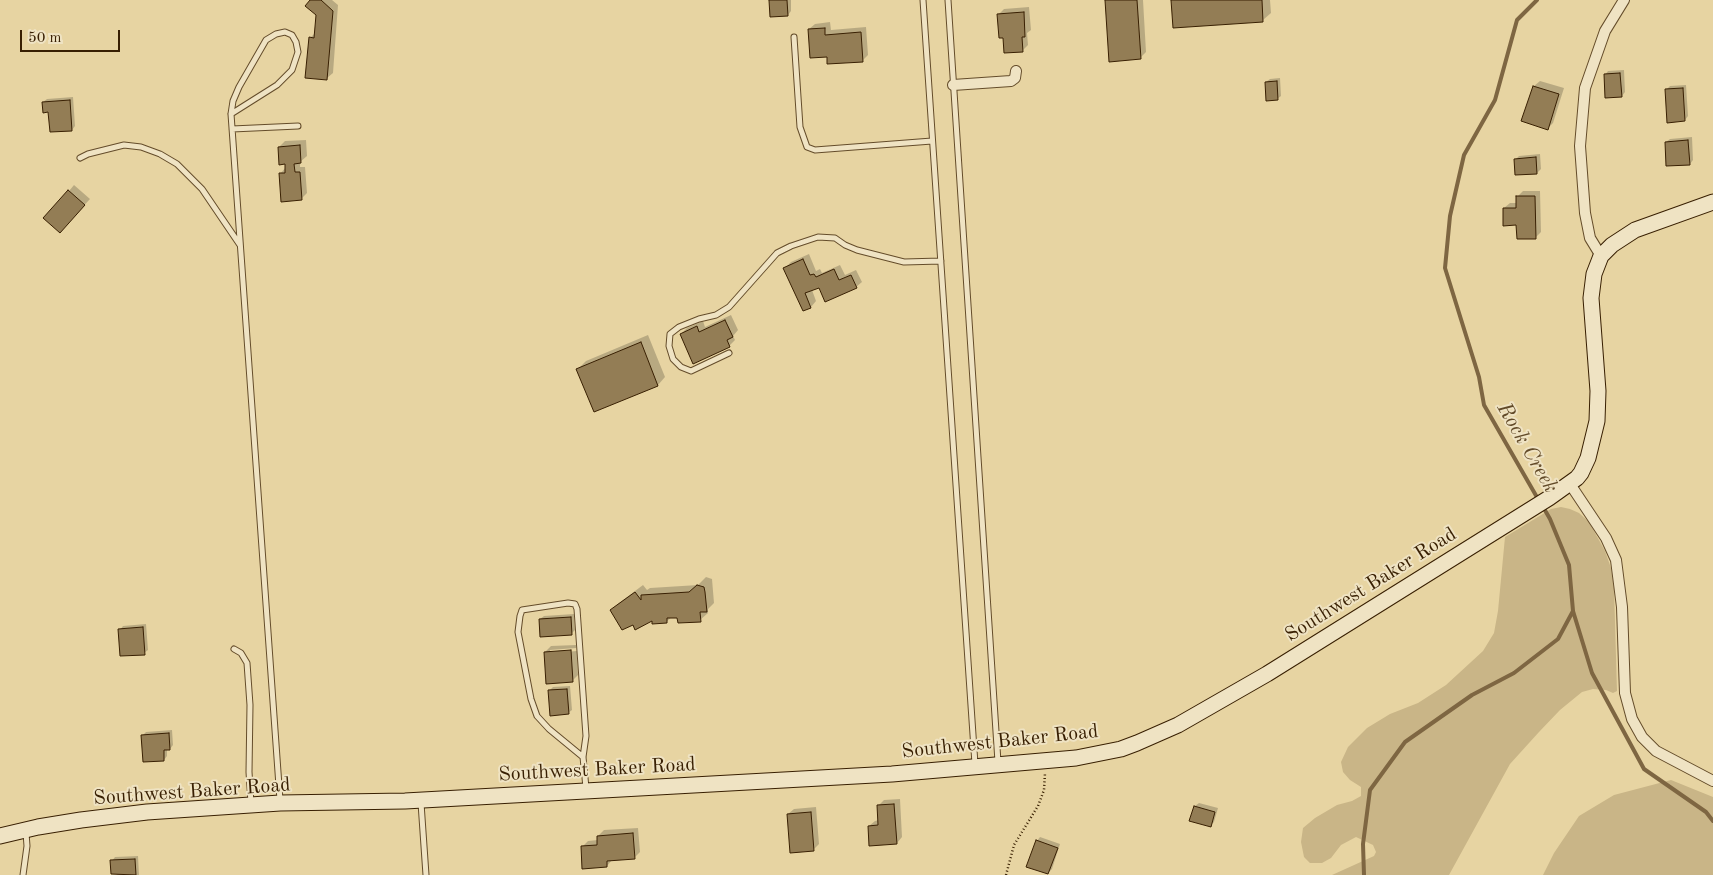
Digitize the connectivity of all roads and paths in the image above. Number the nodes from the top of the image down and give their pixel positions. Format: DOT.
graph roads {
  1 [pos="923,0"];
  2 [pos="948,0"];
  3 [pos="1624,0"];
  4 [pos="794,37"];
  5 [pos="1016,71"];
  6 [pos="953,85"];
  7 [pos="231,114"];
  8 [pos="298,126"];
  9 [pos="232,129"];
  10 [pos="932,141"];
  11 [pos="80,158"];
  12 [pos="1713,202"];
  13 [pos="240,246"];
  14 [pos="1601,256"];
  15 [pos="941,262"];
  16 [pos="729,353"];
  17 [pos="1570,484"];
  18 [pos="234,649"];
  19 [pos="583,757"];
  20 [pos="1045,762"];
  21 [pos="998,765"];
  22 [pos="975,767"];
  23 [pos="1713,781"];
  24 [pos="587,791"];
  25 [pos="421,800"];
  26 [pos="280,804"];
  27 [pos="251,806"];
  28 [pos="26,830"];
  29 [pos="0,836"];
  30 [pos="23,875"];
  31 [pos="426,875"];
  32 [pos="1006,875"];
  1 -- 10 [label="lane"];
  2 -- 6 [label="lane"];
  3 -- 14 [label="street"];
  4 -- 10 [label="lane"];
  5 -- 6 [label="street"];
  6 -- 21 [label="lane"];
  7 -- 7 [label="lane"];
  7 -- 9 [label="lane"];
  8 -- 9 [label="lane"];
  9 -- 13 [label="lane"];
  10 -- 15 [label="lane"];
  11 -- 13 [label="lane"];
  12 -- 14 [label="main road"];
  13 -- 26 [label="lane"];
  14 -- 17 [label="main road, Southwest Baker Road"];
  15 -- 16 [label="lane"];
  15 -- 22 [label="lane"];
  17 -- 20 [label="main road, Southwest Baker Road"];
  17 -- 23 [label="street"];
  18 -- 27 [label="lane"];
  19 -- 19 [label="lane"];
  19 -- 24 [label="lane"];
  20 -- 21 [label="main road, Southwest Baker Road"];
  20 -- 32 [label="path"];
  21 -- 22 [label="main road, Southwest Baker Road"];
  22 -- 24 [label="main road, Southwest Baker Road"];
  24 -- 25 [label="main road, Southwest Baker Road"];
  25 -- 26 [label="main road, Southwest Baker Road"];
  25 -- 31 [label="lane"];
  26 -- 27 [label="main road, Southwest Baker Road"];
  27 -- 28 [label="main road, Southwest Baker Road"];
  28 -- 29 [label="main road, Southwest Baker Road"];
  28 -- 30 [label="lane"];
}
